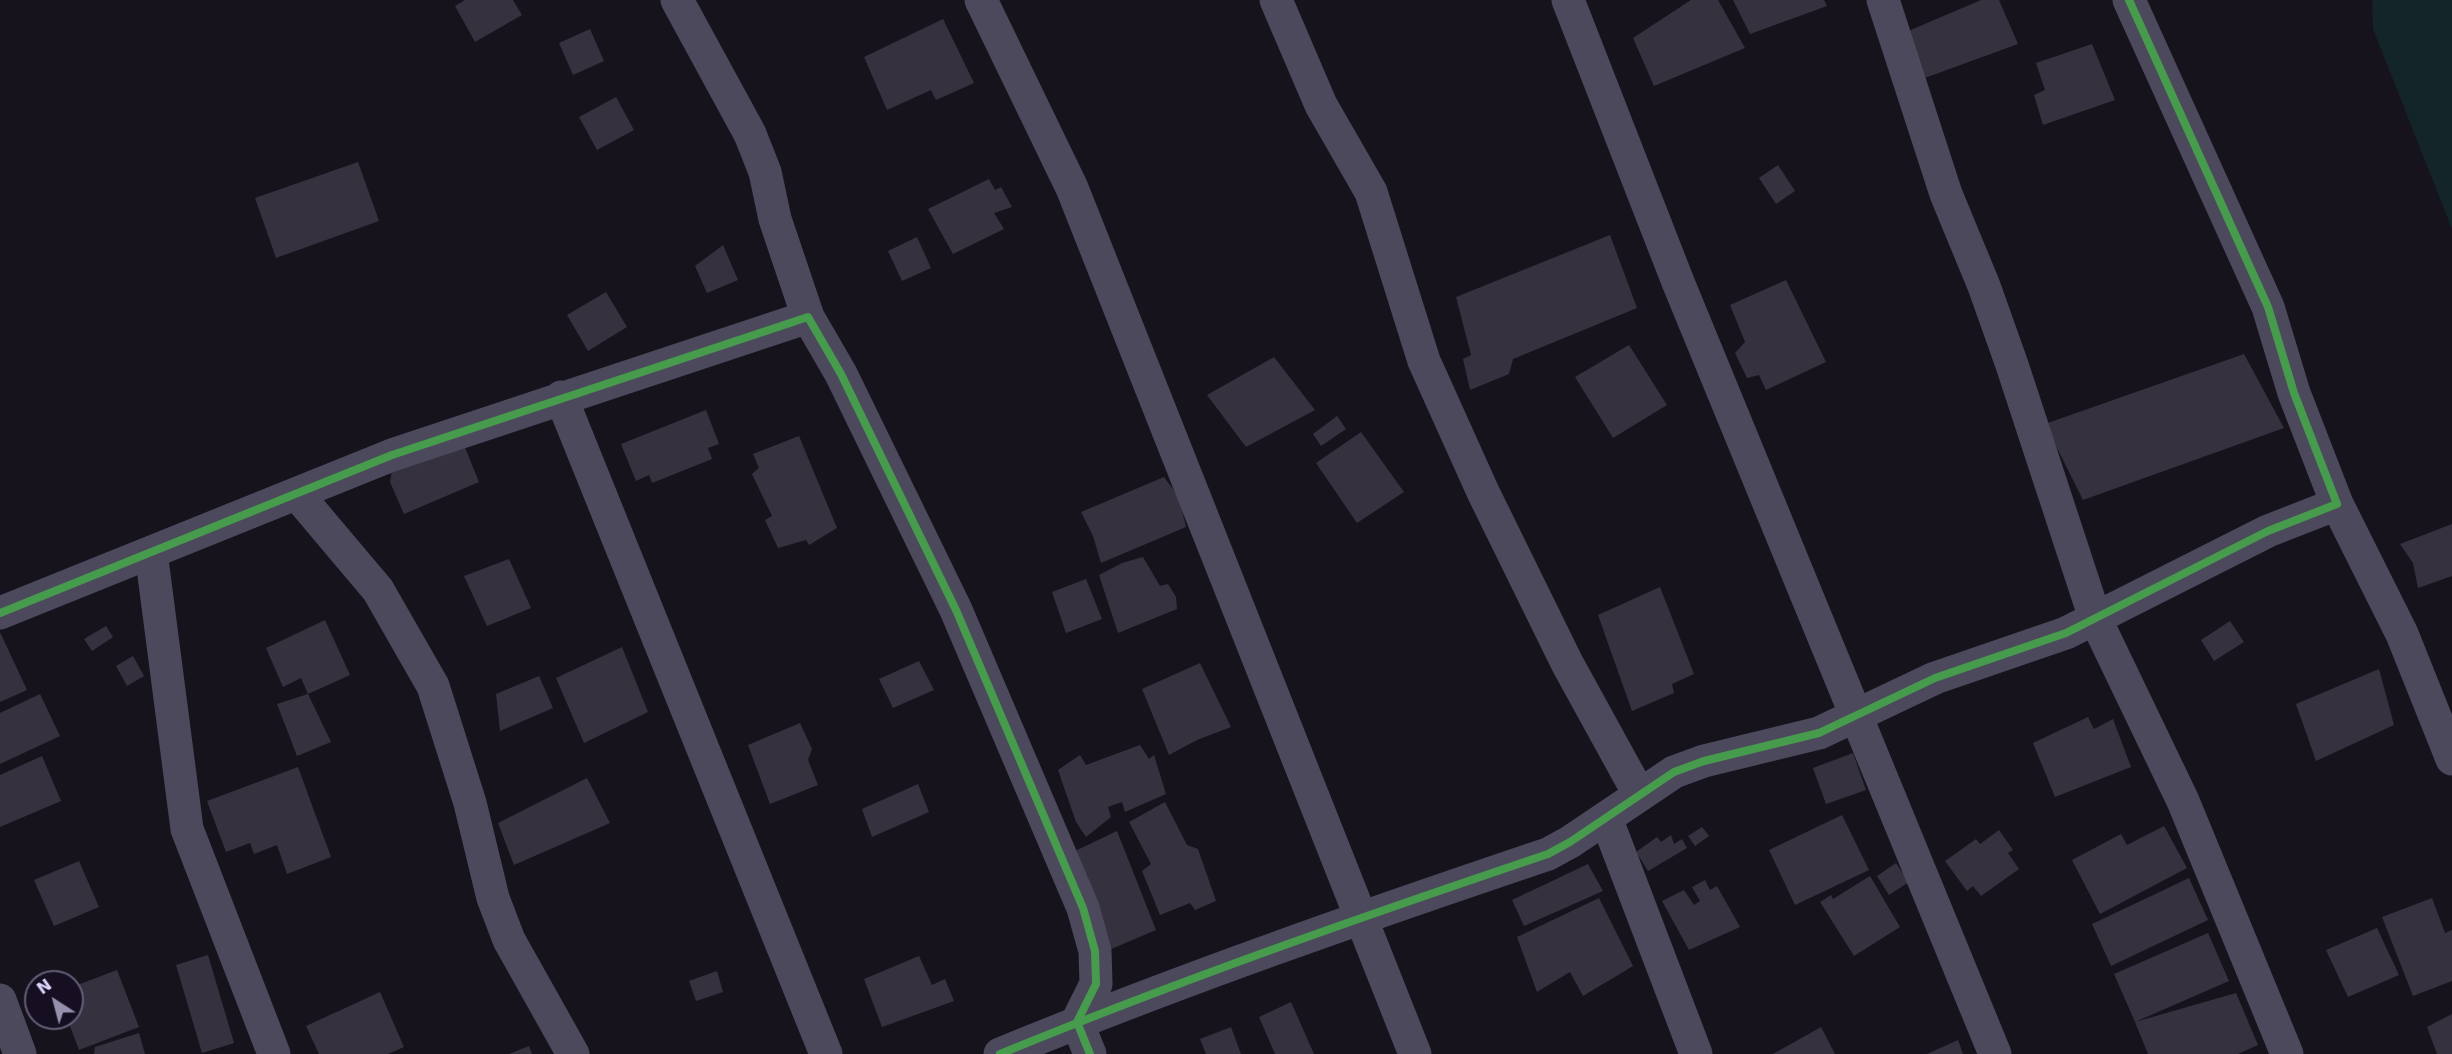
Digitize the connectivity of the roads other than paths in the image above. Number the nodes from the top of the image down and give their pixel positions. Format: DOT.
graph roads {
  1 [pos="677,0"];
  2 [pos="981,0"];
  3 [pos="1276,0"];
  4 [pos="1568,0"];
  5 [pos="1883,0"];
  6 [pos="2129,0"];
  7 [pos="808,317"];
  8 [pos="561,397"];
  9 [pos="297,494"];
  10 [pos="2337,504"];
  11 [pos="151,552"];
  12 [pos="0,613"];
  13 [pos="2095,618"];
  14 [pos="1857,717"];
  15 [pos="2452,759"];
  16 [pos="1639,794"];
  17 [pos="1606,818"];
  18 [pos="1360,918"];
  19 [pos="0,1000"];
  20 [pos="1077,1022"];
  21 [pos="20,1054"];
  22 [pos="274,1054"];
  23 [pos="573,1054"];
  24 [pos="826,1054"];
  25 [pos="1000,1054"];
  26 [pos="1090,1054"];
  27 [pos="1415,1054"];
  28 [pos="1696,1054"];
  29 [pos="1995,1054"];
  30 [pos="2287,1054"];
  1 -- 7 [label="street"];
  2 -- 18 [label="street"];
  3 -- 16 [label="street"];
  4 -- 14 [label="street"];
  5 -- 13 [label="street"];
  6 -- 10 [label="street"];
  7 -- 8 [label="street"];
  7 -- 20 [label="street"];
  8 -- 9 [label="street"];
  8 -- 24 [label="street"];
  9 -- 11 [label="street"];
  9 -- 23 [label="street"];
  10 -- 13 [label="street"];
  10 -- 15 [label="street"];
  11 -- 12 [label="street"];
  11 -- 22 [label="street"];
  13 -- 14 [label="street"];
  13 -- 30 [label="street"];
  14 -- 16 [label="street"];
  14 -- 29 [label="street"];
  16 -- 17 [label="street"];
  17 -- 18 [label="street"];
  17 -- 28 [label="street"];
  18 -- 20 [label="street"];
  18 -- 27 [label="street"];
  19 -- 21 [label="street"];
  20 -- 25 [label="street"];
  20 -- 26 [label="street"];
}
